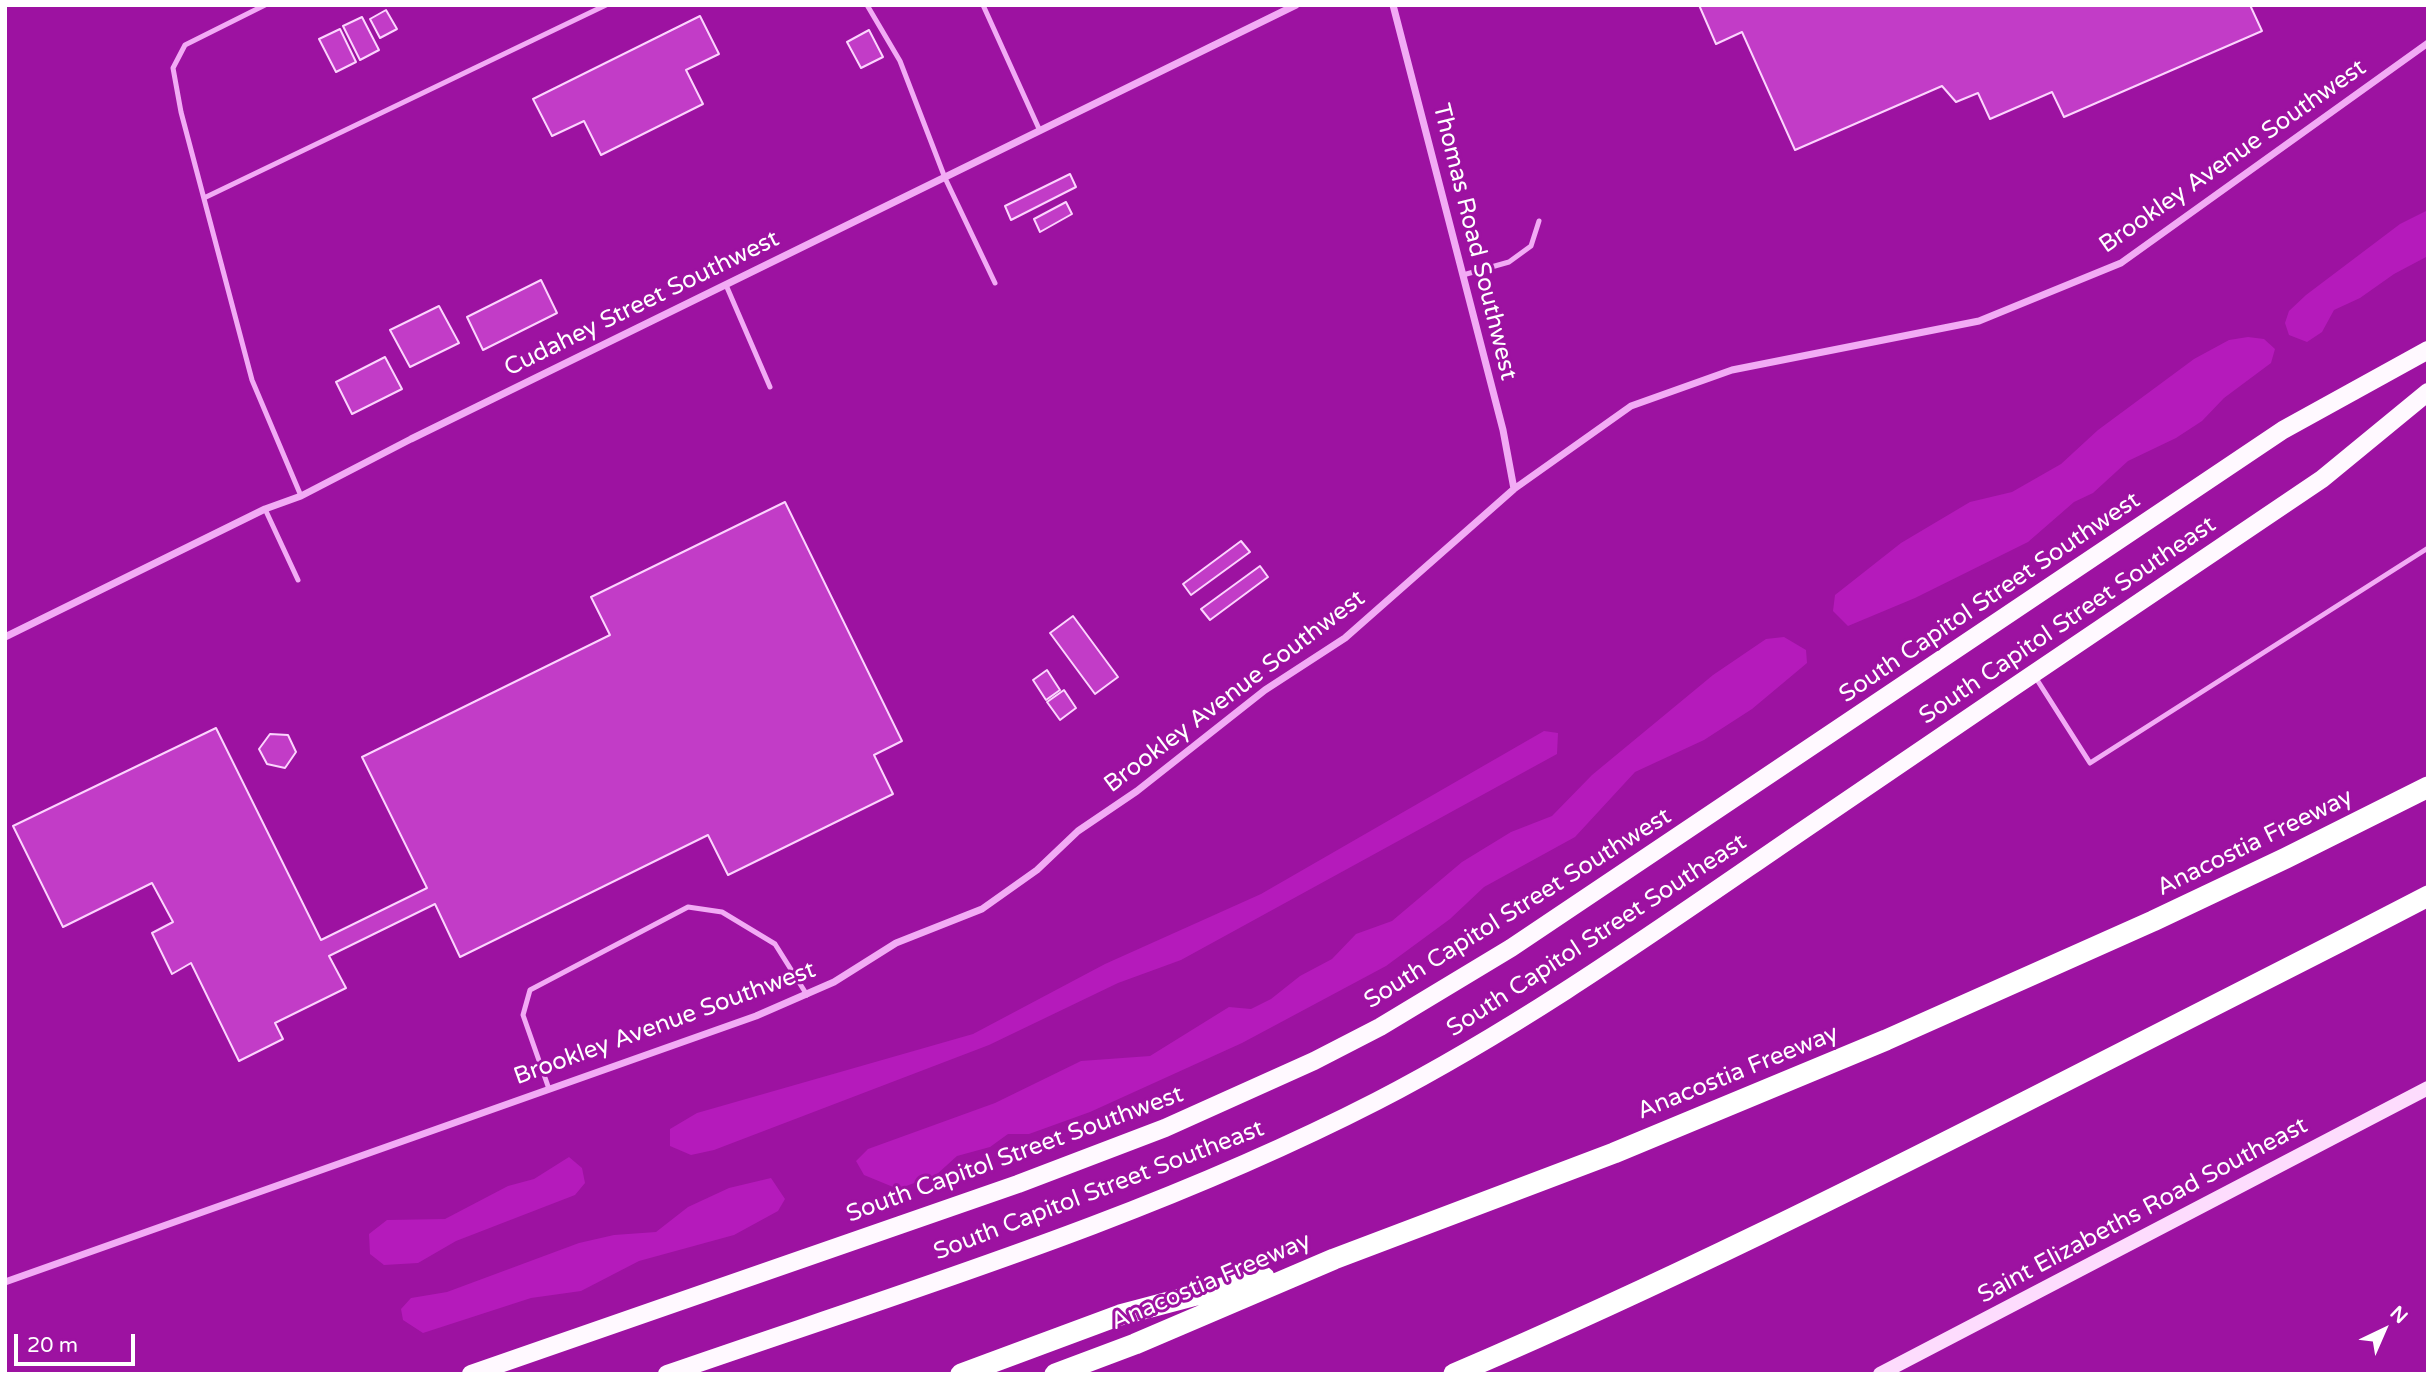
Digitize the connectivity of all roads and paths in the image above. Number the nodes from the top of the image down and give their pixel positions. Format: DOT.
graph roads {
  1 [pos="265,5"];
  2 [pos="606,5"];
  3 [pos="867,5"];
  4 [pos="983,5"];
  5 [pos="1296,5"];
  6 [pos="1393,5"];
  7 [pos="2428,43"];
  8 [pos="1040,131"];
  9 [pos="945,177"];
  10 [pos="204,198"];
  11 [pos="1539,220"];
  12 [pos="1463,275"];
  13 [pos="995,283"];
  14 [pos="726,285"];
  15 [pos="2428,350"];
  16 [pos="770,387"];
  17 [pos="2428,392"];
  18 [pos="1514,489"];
  19 [pos="301,496"];
  20 [pos="265,509"];
  21 [pos="2428,548"];
  22 [pos="298,580"];
  23 [pos="5,638"];
  24 [pos="2033,673"];
  25 [pos="2428,787"];
  26 [pos="2428,896"];
  27 [pos="807,995"];
  28 [pos="2428,1088"];
  29 [pos="549,1089"];
  30 [pos="1334,1259"];
  31 [pos="5,1282"];
  32 [pos="471,1374"];
  33 [pos="667,1374"];
  34 [pos="961,1374"];
  35 [pos="1055,1374"];
  36 [pos="1454,1374"];
  37 [pos="1880,1374"];
  1 -- 10 [label="lane"];
  2 -- 10 [label="lane"];
  3 -- 9 [label="lane"];
  4 -- 8 [label="lane"];
  5 -- 8 [label="street, Cudahey Street Southwest"];
  6 -- 12 [label="street, Thomas Road Southwest"];
  7 -- 18 [label="street, Brookley Avenue Southwest"];
  8 -- 9 [label="street, Cudahey Street Southwest"];
  9 -- 13 [label="lane"];
  9 -- 14 [label="street, Cudahey Street Southwest"];
  10 -- 19 [label="lane"];
  11 -- 12 [label="lane"];
  12 -- 18 [label="street, Thomas Road Southwest"];
  14 -- 16 [label="lane"];
  14 -- 19 [label="street, Cudahey Street Southwest"];
  15 -- 32 [label="main road, South Capitol Street Southwest"];
  17 -- 24 [label="main road, South Capitol Street Southeast"];
  18 -- 27 [label="street, Brookley Avenue Southwest"];
  19 -- 20 [label="street, Cudahey Street Southwest"];
  20 -- 22 [label="lane"];
  20 -- 23 [label="street, Cudahey Street Southwest"];
  21 -- 24 [label="lane"];
  24 -- 33 [label="main road, South Capitol Street Southeast"];
  25 -- 30 [label="highway, Anacostia Freeway"];
  26 -- 36 [label="highway"];
  27 -- 29 [label="street, Brookley Avenue Southwest"];
  27 -- 29 [label="lane"];
  28 -- 37 [label="main road, Saint Elizabeths Road Southeast"];
  29 -- 31 [label="street, Brookley Avenue Southwest"];
  30 -- 34 [label="highway"];
  30 -- 35 [label="highway, Anacostia Freeway"];
}
